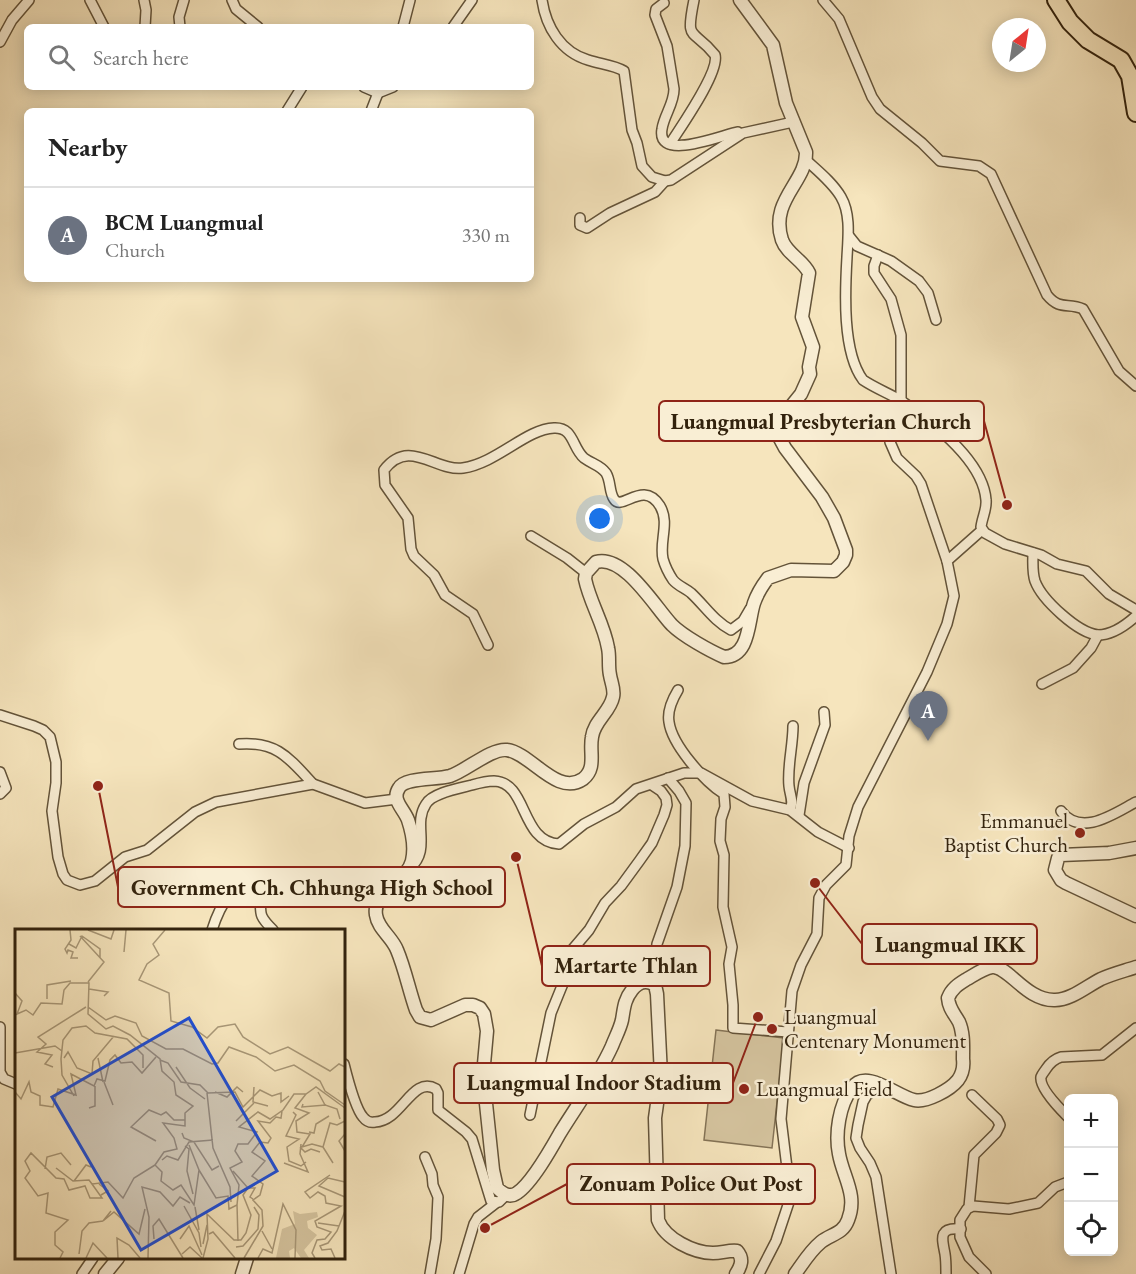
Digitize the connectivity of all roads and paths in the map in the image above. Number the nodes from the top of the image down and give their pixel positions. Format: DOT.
graph roads {
  1 [pos="29,0"];
  2 [pos="90,0"];
  3 [pos="144,0"];
  4 [pos="184,0"];
  5 [pos="232,0"];
  6 [pos="410,0"];
  7 [pos="472,0"];
  8 [pos="542,0"];
  9 [pos="694,0"];
  10 [pos="740,0"];
  11 [pos="823,0"];
  12 [pos="1056,0"];
  13 [pos="664,3"];
  14 [pos="102,24"];
  15 [pos="145,24"];
  16 [pos="179,24"];
  17 [pos="254,24"];
  18 [pos="404,24"];
  19 [pos="455,24"];
  20 [pos="0,42"];
  21 [pos="300,90"];
  22 [pos="372,90"];
  23 [pos="289,108"];
  24 [pos="371,108"];
  25 [pos="1136,113"];
  26 [pos="793,122"];
  27 [pos="743,133"];
  28 [pos="670,144"];
  29 [pos="806,160"];
  30 [pos="665,181"];
  31 [pos="580,218"];
  32 [pos="849,236"];
  33 [pos="878,255"];
  34 [pos="936,320"];
  35 [pos="1136,386"];
  36 [pos="901,401"];
  37 [pos="982,530"];
  38 [pos="531,536"];
  39 [pos="1033,553"];
  40 [pos="947,561"];
  41 [pos="586,573"];
  42 [pos="754,602"];
  43 [pos="1136,610"];
  44 [pos="1136,616"];
  45 [pos="1098,635"];
  46 [pos="489,645"];
  47 [pos="1042,684"];
  48 [pos="678,690"];
  49 [pos="824,712"];
  50 [pos="0,716"];
  51 [pos="793,726"];
  52 [pos="239,744"];
  53 [pos="0,772"];
  54 [pos="701,773"];
  55 [pos="668,778"];
  56 [pos="313,784"];
  57 [pos="652,785"];
  58 [pos="0,794"];
  59 [pos="397,799"];
  60 [pos="1136,802"];
  61 [pos="1061,811"];
  62 [pos="794,813"];
  63 [pos="1136,848"];
  64 [pos="849,849"];
  65 [pos="408,869"];
  66 [pos="1136,916"];
  67 [pos="212,929"];
  68 [pos="272,929"];
  69 [pos="1136,968"];
  70 [pos="653,983"];
  71 [pos="0,1027"];
  72 [pos="1136,1028"];
  73 [pos="788,1032"];
  74 [pos="345,1067"];
  75 [pos="15,1084"];
  76 [pos="894,1092"];
  77 [pos="972,1095"];
  78 [pos="1064,1113"];
  79 [pos="530,1115"];
  80 [pos="425,1157"];
  81 [pos="1064,1184"];
  82 [pos="501,1199"];
  83 [pos="969,1207"];
  84 [pos="961,1229"];
  85 [pos="92,1259"];
  86 [pos="116,1259"];
  87 [pos="246,1259"];
  88 [pos="82,1274"];
  89 [pos="105,1274"];
  90 [pos="242,1274"];
  91 [pos="430,1274"];
  92 [pos="459,1274"];
  93 [pos="736,1274"];
  94 [pos="759,1274"];
  95 [pos="795,1274"];
  96 [pos="892,1274"];
  97 [pos="946,1274"];
  98 [pos="986,1274"];
  1 -- 20 [label="street"];
  2 -- 14 [label="street"];
  3 -- 15 [label="street"];
  4 -- 16 [label="street"];
  5 -- 17 [label="street"];
  6 -- 18 [label="street"];
  7 -- 19 [label="street"];
  8 -- 30 [label="street"];
  9 -- 28 [label="street"];
  10 -- 26 [label="street"];
  11 -- 35 [label="street"];
  12 -- 25 [label="highway"];
  13 -- 28 [label="street"];
  21 -- 23 [label="street"];
  22 -- 24 [label="street"];
  26 -- 27 [label="street"];
  26 -- 29 [label="street"];
  27 -- 28 [label="street"];
  27 -- 30 [label="street"];
  29 -- 32 [label="street"];
  29 -- 42 [label="street"];
  30 -- 31 [label="street"];
  32 -- 33 [label="street"];
  32 -- 36 [label="street"];
  33 -- 34 [label="street"];
  33 -- 36 [label="street"];
  36 -- 37 [label="street"];
  36 -- 40 [label="street"];
  37 -- 39 [label="street"];
  37 -- 40 [label="street"];
  38 -- 41 [label="street"];
  39 -- 43 [label="street"];
  39 -- 45 [label="street"];
  40 -- 64 [label="street"];
  41 -- 42 [label="street"];
  41 -- 59 [label="street"];
  42 -- 46 [label="street"];
  44 -- 45 [label="street"];
  45 -- 47 [label="street"];
  48 -- 54 [label="street"];
  49 -- 62 [label="street"];
  50 -- 56 [label="street"];
  51 -- 62 [label="street"];
  52 -- 56 [label="street"];
  53 -- 58 [label="street"];
  54 -- 55 [label="street"];
  54 -- 62 [label="street"];
  54 -- 73 [label="street"];
  55 -- 57 [label="street"];
  55 -- 70 [label="street"];
  56 -- 59 [label="street"];
  57 -- 65 [label="street"];
  57 -- 79 [label="street"];
  59 -- 65 [label="street"];
  60 -- 61 [label="street"];
  62 -- 64 [label="street"];
  63 -- 66 [label="street"];
  64 -- 73 [label="street"];
  65 -- 82 [label="street"];
  67 -- 68 [label="street"];
  69 -- 76 [label="street"];
  70 -- 82 [label="street"];
  70 -- 93 [label="street"];
  71 -- 75 [label="street"];
  72 -- 78 [label="street"];
  73 -- 94 [label="street"];
  74 -- 82 [label="street"];
  76 -- 95 [label="street"];
  76 -- 96 [label="street"];
  77 -- 83 [label="street"];
  80 -- 91 [label="street"];
  81 -- 83 [label="street"];
  82 -- 92 [label="street"];
  83 -- 84 [label="street"];
  84 -- 97 [label="street"];
  84 -- 98 [label="street"];
  85 -- 88 [label="street"];
  86 -- 89 [label="street"];
  87 -- 90 [label="street"];
}
